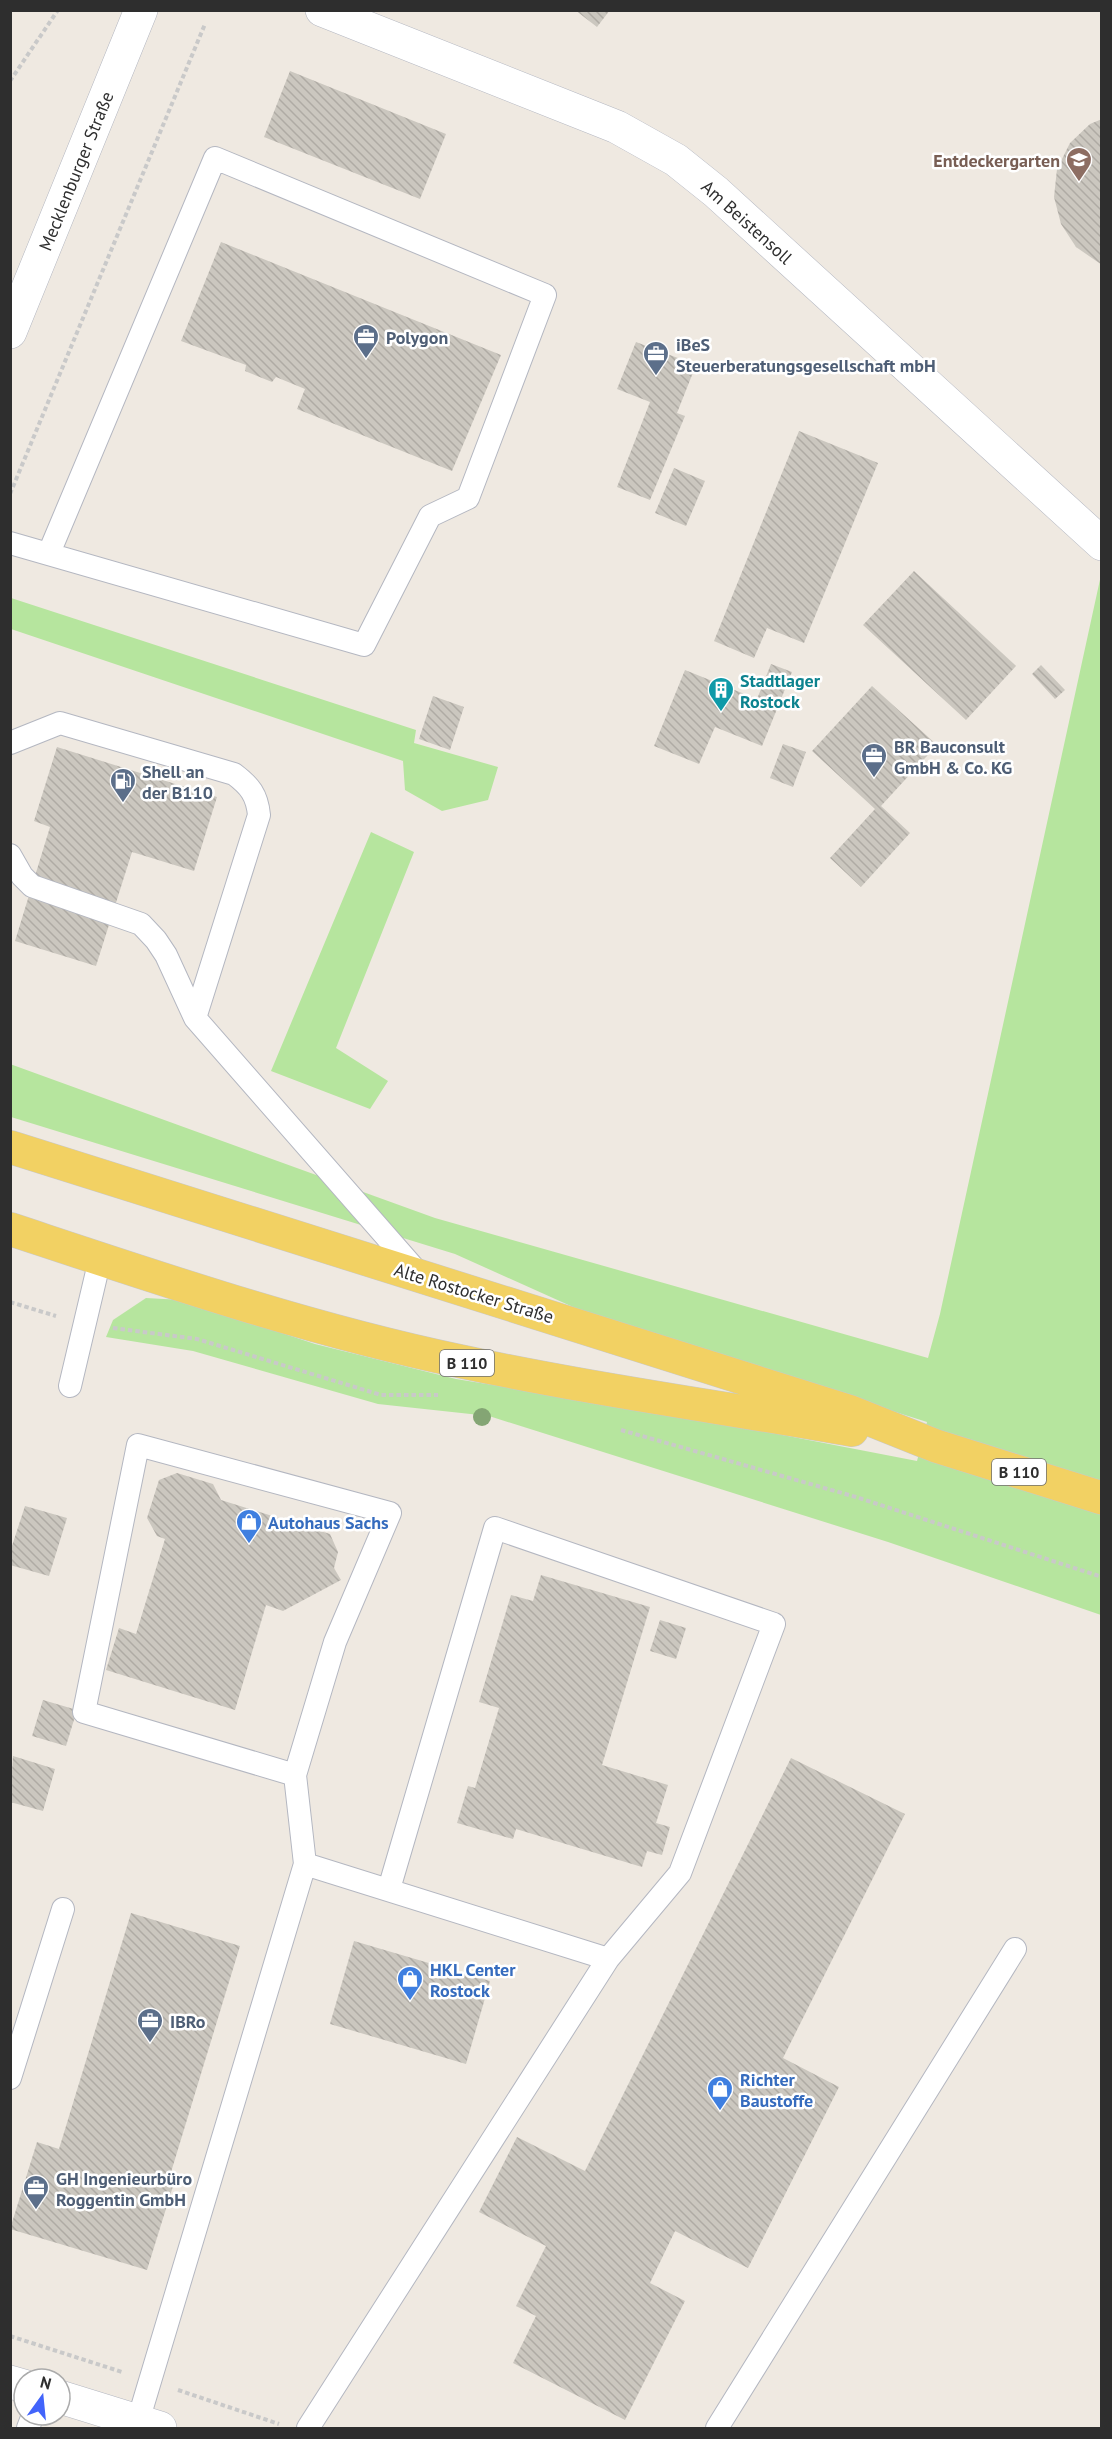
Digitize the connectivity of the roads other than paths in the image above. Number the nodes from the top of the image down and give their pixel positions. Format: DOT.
graph roads {
  1 [pos="141,10"];
  2 [pos="322,10"];
  3 [pos="10,332"];
  4 [pos="10,543"];
  5 [pos="1101,543"];
  6 [pos="49,553"];
  7 [pos="10,743"];
  8 [pos="10,855"];
  9 [pos="195,1018"];
  10 [pos="10,1147"];
  11 [pos="10,1229"];
  12 [pos="100,1259"];
  13 [pos="422,1277"];
  14 [pos="70,1386"];
  15 [pos="936,1446"];
  16 [pos="1101,1498"];
  17 [pos="296,1775"];
  18 [pos="305,1864"];
  19 [pos="388,1888"];
  20 [pos="63,1909"];
  21 [pos="1015,1949"];
  22 [pos="608,1959"];
  23 [pos="10,2078"];
  24 [pos="72,2401"];
  25 [pos="149,2425"];
  26 [pos="308,2428"];
  27 [pos="717,2428"];
  1 -- 3 [label="street, Mecklenburger Straße"];
  2 -- 5 [label="street, Am Beistensoll"];
  4 -- 6 [label="lane"];
  6 -- 6 [label="lane"];
  7 -- 9 [label="lane"];
  8 -- 9 [label="lane"];
  9 -- 13 [label="lane"];
  10 -- 13 [label="main road, Alte Rostocker Straße / B 110"];
  11 -- 12 [label="main road, Alte Rostocker Straße / B 110"];
  12 -- 14 [label="lane"];
  12 -- 15 [label="main road, Alte Rostocker Straße / B 110"];
  13 -- 15 [label="main road, Alte Rostocker Straße / B 110"];
  15 -- 16 [label="main road, Alte Rostocker Straße / B 110"];
  17 -- 17 [label="lane"];
  17 -- 18 [label="lane"];
  18 -- 19 [label="lane"];
  18 -- 25 [label="lane"];
  19 -- 22 [label="lane"];
  19 -- 22 [label="lane"];
  20 -- 23 [label="lane"];
  21 -- 27 [label="lane"];
  22 -- 26 [label="lane"];
  24 -- 25 [label="street"];
}
